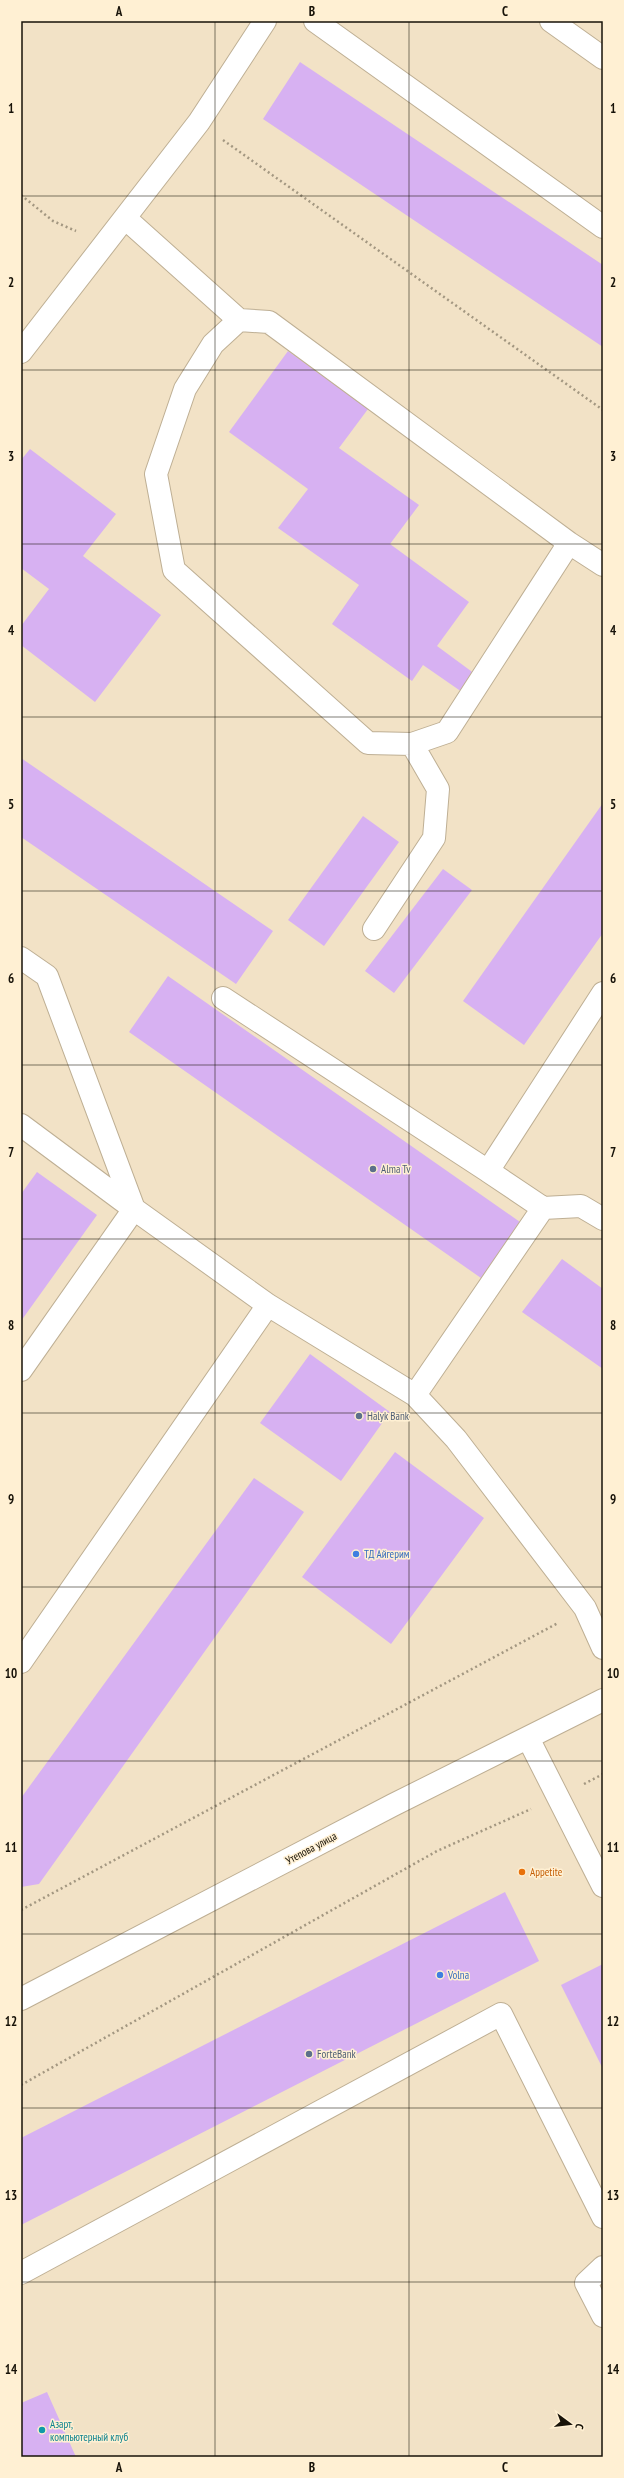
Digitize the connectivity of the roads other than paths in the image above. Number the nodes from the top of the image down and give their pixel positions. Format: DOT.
graph roads {
  1 [pos="264,21"];
  2 [pos="315,21"];
  3 [pos="551,21"];
  4 [pos="603,58"];
  5 [pos="125,218"];
  6 [pos="603,227"];
  7 [pos="239,320"];
  8 [pos="21,352"];
  9 [pos="569,543"];
  10 [pos="603,565"];
  11 [pos="412,744"];
  12 [pos="374,929"];
  13 [pos="21,958"];
  14 [pos="603,993"];
  15 [pos="223,998"];
  16 [pos="21,1125"];
  17 [pos="488,1171"];
  18 [pos="543,1208"];
  19 [pos="134,1209"];
  20 [pos="603,1219"];
  21 [pos="268,1305"];
  22 [pos="21,1370"];
  23 [pos="415,1395"];
  24 [pos="603,1648"];
  25 [pos="21,1662"];
  26 [pos="603,1700"];
  27 [pos="528,1738"];
  28 [pos="603,1886"];
  29 [pos="21,2000"];
  30 [pos="603,2217"];
  31 [pos="603,2267"];
  32 [pos="21,2274"];
  33 [pos="603,2316"];
  1 -- 5 [label="street"];
  2 -- 6 [label="street"];
  3 -- 4 [label="street"];
  5 -- 7 [label="street"];
  5 -- 8 [label="street"];
  7 -- 9 [label="street"];
  7 -- 11 [label="street"];
  9 -- 10 [label="street"];
  9 -- 11 [label="street"];
  11 -- 12 [label="street"];
  13 -- 19 [label="street"];
  14 -- 17 [label="street"];
  15 -- 17 [label="street"];
  16 -- 19 [label="street"];
  17 -- 18 [label="street"];
  18 -- 20 [label="street"];
  18 -- 23 [label="street"];
  19 -- 21 [label="street"];
  19 -- 22 [label="street"];
  21 -- 23 [label="street"];
  21 -- 25 [label="street"];
  23 -- 24 [label="street"];
  26 -- 27 [label="street, Утепова улица"];
  27 -- 28 [label="street"];
  27 -- 29 [label="street, Утепова улица"];
  30 -- 32 [label="street"];
  31 -- 33 [label="street"];
}
